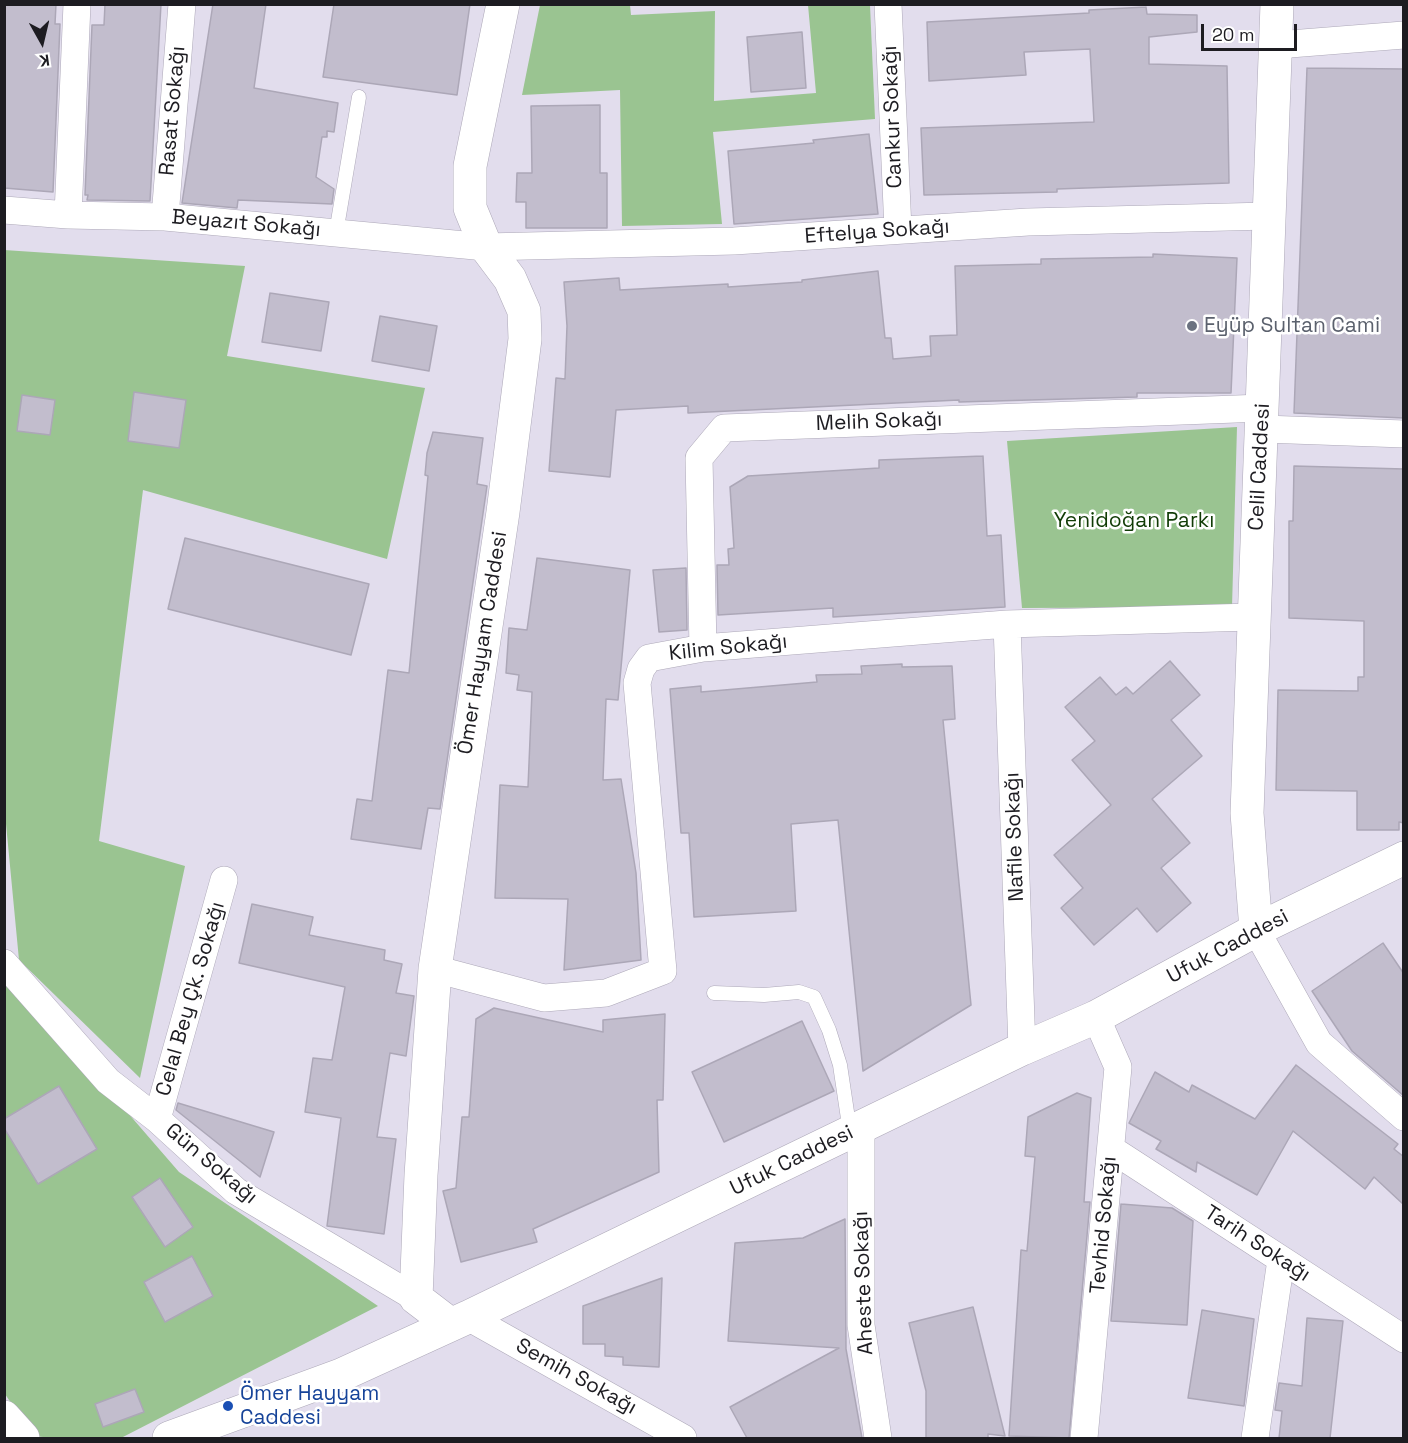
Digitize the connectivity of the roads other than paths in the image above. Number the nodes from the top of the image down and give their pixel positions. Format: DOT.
graph roads {
  1 [pos="76,4"];
  2 [pos="182,4"];
  3 [pos="503,4"];
  4 [pos="888,4"];
  5 [pos="1277,4"];
  6 [pos="1404,35"];
  7 [pos="1276,45"];
  8 [pos="359,96"];
  9 [pos="4,210"];
  10 [pos="68,215"];
  11 [pos="1268,216"];
  12 [pos="165,217"];
  13 [pos="898,230"];
  14 [pos="336,233"];
  15 [pos="486,247"];
  16 [pos="1263,418"];
  17 [pos="1404,434"];
  18 [pos="1252,617"];
  19 [pos="1007,624"];
  20 [pos="703,648"];
  21 [pos="1404,858"];
  22 [pos="225,880"];
  23 [pos="1256,930"];
  24 [pos="4,963"];
  25 [pos="435,969"];
  26 [pos="714,993"];
  27 [pos="1096,1017"];
  28 [pos="1022,1049"];
  29 [pos="1404,1117"];
  30 [pos="157,1119"];
  31 [pos="855,1130"];
  32 [pos="1111,1149"];
  33 [pos="1281,1260"];
  34 [pos="416,1298"];
  35 [pos="459,1321"];
  36 [pos="1404,1339"];
  37 [pos="4,1417"];
  38 [pos="23,1438"];
  39 [pos="169,1438"];
  40 [pos="680,1438"];
  41 [pos="878,1438"];
  42 [pos="1084,1438"];
  43 [pos="1255,1438"];
  1 -- 10 [label="street"];
  2 -- 12 [label="street, Rasat Sokağı"];
  3 -- 15 [label="street, Ömer Hayyam Caddesi"];
  4 -- 13 [label="street, Cankur Sokağı"];
  5 -- 7 [label="street, Celil Caddesi"];
  6 -- 7 [label="street"];
  7 -- 11 [label="street, Celil Caddesi"];
  8 -- 14 [label="lane"];
  9 -- 10 [label="street, Beyazıt Sokağı"];
  10 -- 12 [label="street, Beyazıt Sokağı"];
  11 -- 13 [label="street, Eftelya Sokağı"];
  11 -- 16 [label="street, Celil Caddesi"];
  12 -- 14 [label="street, Beyazıt Sokağı"];
  13 -- 15 [label="street, Eftelya Sokağı"];
  14 -- 15 [label="street, Beyazıt Sokağı"];
  15 -- 25 [label="street, Ömer Hayyam Caddesi"];
  16 -- 17 [label="street, Melih Sokağı"];
  16 -- 18 [label="street, Celil Caddesi"];
  16 -- 20 [label="street, Melih Sokağı"];
  18 -- 19 [label="street, Kilim Sokağı"];
  18 -- 23 [label="street, Celil Caddesi"];
  19 -- 20 [label="street, Kilim Sokağı"];
  19 -- 28 [label="street, Nafile Sokağı"];
  20 -- 25 [label="street, Kilim Sokağı"];
  21 -- 23 [label="street, Ufuk Caddesi"];
  22 -- 30 [label="street, Celal Bey Çk. Sokağı"];
  23 -- 27 [label="street, Ufuk Caddesi"];
  23 -- 29 [label="street"];
  24 -- 30 [label="street, Gün Sokağı"];
  25 -- 34 [label="street, Ömer Hayyam Caddesi"];
  26 -- 31 [label="lane"];
  27 -- 28 [label="street, Ufuk Caddesi"];
  27 -- 32 [label="street, Tevhid Sokağı"];
  28 -- 31 [label="street, Ufuk Caddesi"];
  30 -- 34 [label="street, Gün Sokağı"];
  31 -- 35 [label="street, Ufuk Caddesi"];
  31 -- 41 [label="street, Aheste Sokağı"];
  32 -- 33 [label="street, Tarih Sokağı"];
  32 -- 42 [label="street, Tevhid Sokağı"];
  33 -- 36 [label="street, Tarih Sokağı"];
  33 -- 43 [label="street"];
  34 -- 35 [label="street, Gün Sokağı"];
  35 -- 39 [label="street, Ufuk Caddesi"];
  35 -- 40 [label="street, Semih Sokağı"];
  37 -- 38 [label="street"];
}
